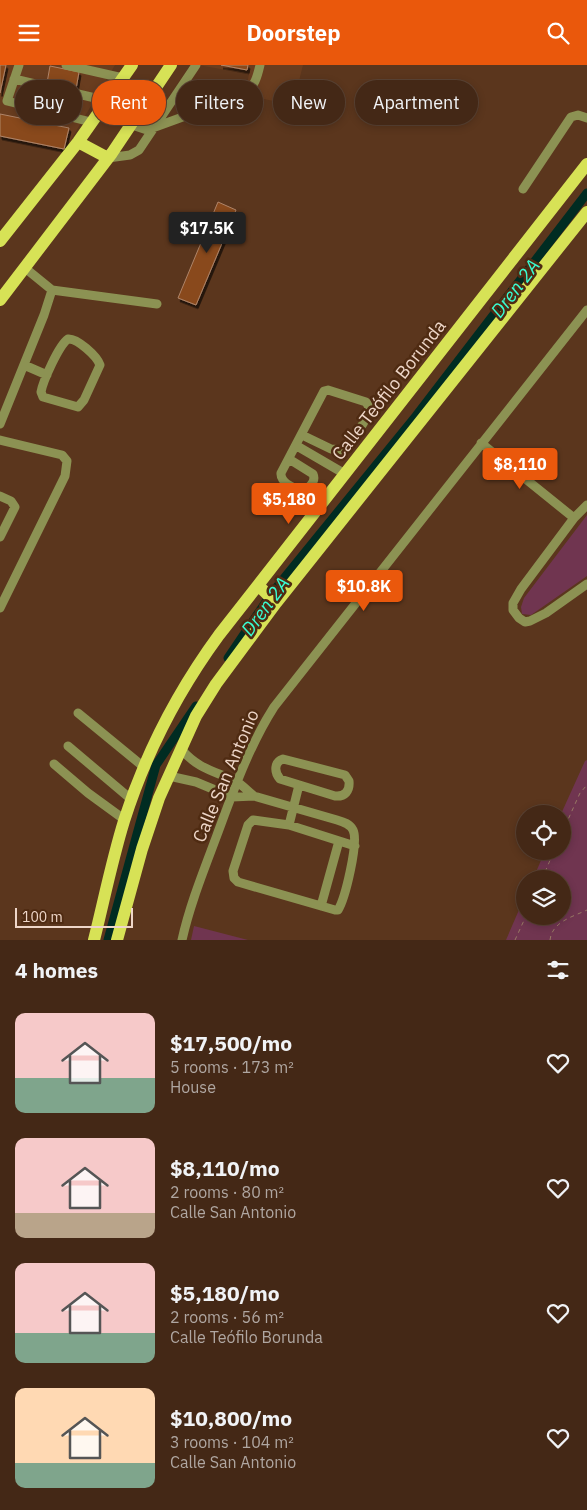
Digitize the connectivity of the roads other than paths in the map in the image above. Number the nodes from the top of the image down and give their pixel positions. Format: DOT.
graph roads {
  1 [pos="19,65"];
  2 [pos="66,65"];
  3 [pos="132,65"];
  4 [pos="171,65"];
  5 [pos="196,65"];
  6 [pos="260,65"];
  7 [pos="124,78"];
  8 [pos="14,79"];
  9 [pos="161,80"];
  10 [pos="92,97"];
  11 [pos="4,100"];
  12 [pos="587,118"];
  13 [pos="92,122"];
  14 [pos="132,125"];
  15 [pos="153,128"];
  16 [pos="78,141"];
  17 [pos="108,158"];
  18 [pos="587,164"];
  19 [pos="523,189"];
  20 [pos="587,212"];
  21 [pos="0,241"];
  22 [pos="24,268"];
  23 [pos="52,290"];
  24 [pos="0,300"];
  25 [pos="157,304"];
  26 [pos="587,310"];
  27 [pos="24,365"];
  28 [pos="47,375"];
  29 [pos="0,424"];
  30 [pos="302,435"];
  31 [pos="0,440"];
  32 [pos="480,443"];
  33 [pos="297,446"];
  34 [pos="290,459"];
  35 [pos="345,474"];
  36 [pos="0,496"];
  37 [pos="587,505"];
  38 [pos="574,518"];
  39 [pos="0,537"];
  40 [pos="587,583"];
  41 [pos="261,588"];
  42 [pos="274,602"];
  43 [pos="0,608"];
  44 [pos="78,713"];
  45 [pos="68,746"];
  46 [pos="181,749"];
  47 [pos="54,764"];
  48 [pos="145,768"];
  49 [pos="168,776"];
  50 [pos="238,782"];
  51 [pos="299,785"];
  52 [pos="254,796"];
  53 [pos="232,797"];
  54 [pos="132,800"];
  55 [pos="293,807"];
  56 [pos="125,820"];
  57 [pos="289,825"];
  58 [pos="339,841"];
  59 [pos="355,846"];
  60 [pos="330,872"];
  61 [pos="348,876"];
  62 [pos="322,906"];
  63 [pos="94,940"];
  64 [pos="117,940"];
  65 [pos="182,940"];
  1 -- 8 [label="street"];
  2 -- 7 [label="street"];
  3 -- 7 [label="main road"];
  4 -- 9 [label="main road"];
  5 -- 15 [label="street"];
  6 -- 15 [label="street"];
  8 -- 10 [label="street"];
  8 -- 11 [label="street"];
  11 -- 13 [label="street"];
  12 -- 19 [label="street"];
  13 -- 16 [label="main road"];
  14 -- 15 [label="street"];
  14 -- 17 [label="main road"];
  15 -- 17 [label="street"];
  16 -- 17 [label="main road"];
  16 -- 21 [label="main road"];
  17 -- 22 [label="main road"];
  18 -- 35 [label="main road, Calle Teófilo Borunda"];
  20 -- 42 [label="main road"];
  22 -- 23 [label="street"];
  22 -- 24 [label="main road"];
  23 -- 25 [label="street"];
  23 -- 27 [label="street"];
  26 -- 32 [label="street, Calle San Antonio"];
  27 -- 28 [label="street"];
  27 -- 29 [label="street"];
  28 -- 28 [label="street"];
  30 -- 30 [label="street"];
  30 -- 33 [label="street"];
  31 -- 43 [label="street"];
  32 -- 38 [label="street"];
  32 -- 50 [label="street, Calle San Antonio"];
  33 -- 34 [label="street"];
  33 -- 35 [label="street"];
  35 -- 41 [label="main road, Calle Teófilo Borunda"];
  36 -- 39 [label="street"];
  37 -- 38 [label="street"];
  38 -- 40 [label="street"];
  41 -- 42 [label="main road"];
  41 -- 48 [label="main road, Calle Teófilo Borunda"];
  42 -- 46 [label="main road"];
  44 -- 48 [label="street"];
  45 -- 54 [label="street"];
  46 -- 49 [label="main road"];
  46 -- 50 [label="street"];
  47 -- 56 [label="street"];
  48 -- 54 [label="main road, Calle Teófilo Borunda"];
  49 -- 53 [label="street"];
  49 -- 64 [label="main road"];
  50 -- 52 [label="street"];
  50 -- 53 [label="street, Calle San Antonio"];
  51 -- 51 [label="street"];
  51 -- 55 [label="street"];
  52 -- 53 [label="street"];
  52 -- 55 [label="street"];
  53 -- 65 [label="street, Calle San Antonio"];
  54 -- 56 [label="main road, Calle Teófilo Borunda"];
  55 -- 57 [label="street"];
  55 -- 59 [label="street"];
  56 -- 63 [label="main road, Calle Teófilo Borunda"];
  57 -- 58 [label="street"];
  57 -- 62 [label="street"];
  58 -- 59 [label="street"];
  58 -- 60 [label="street"];
  59 -- 61 [label="street"];
  60 -- 61 [label="street"];
  60 -- 62 [label="street"];
  61 -- 62 [label="street"];
}
